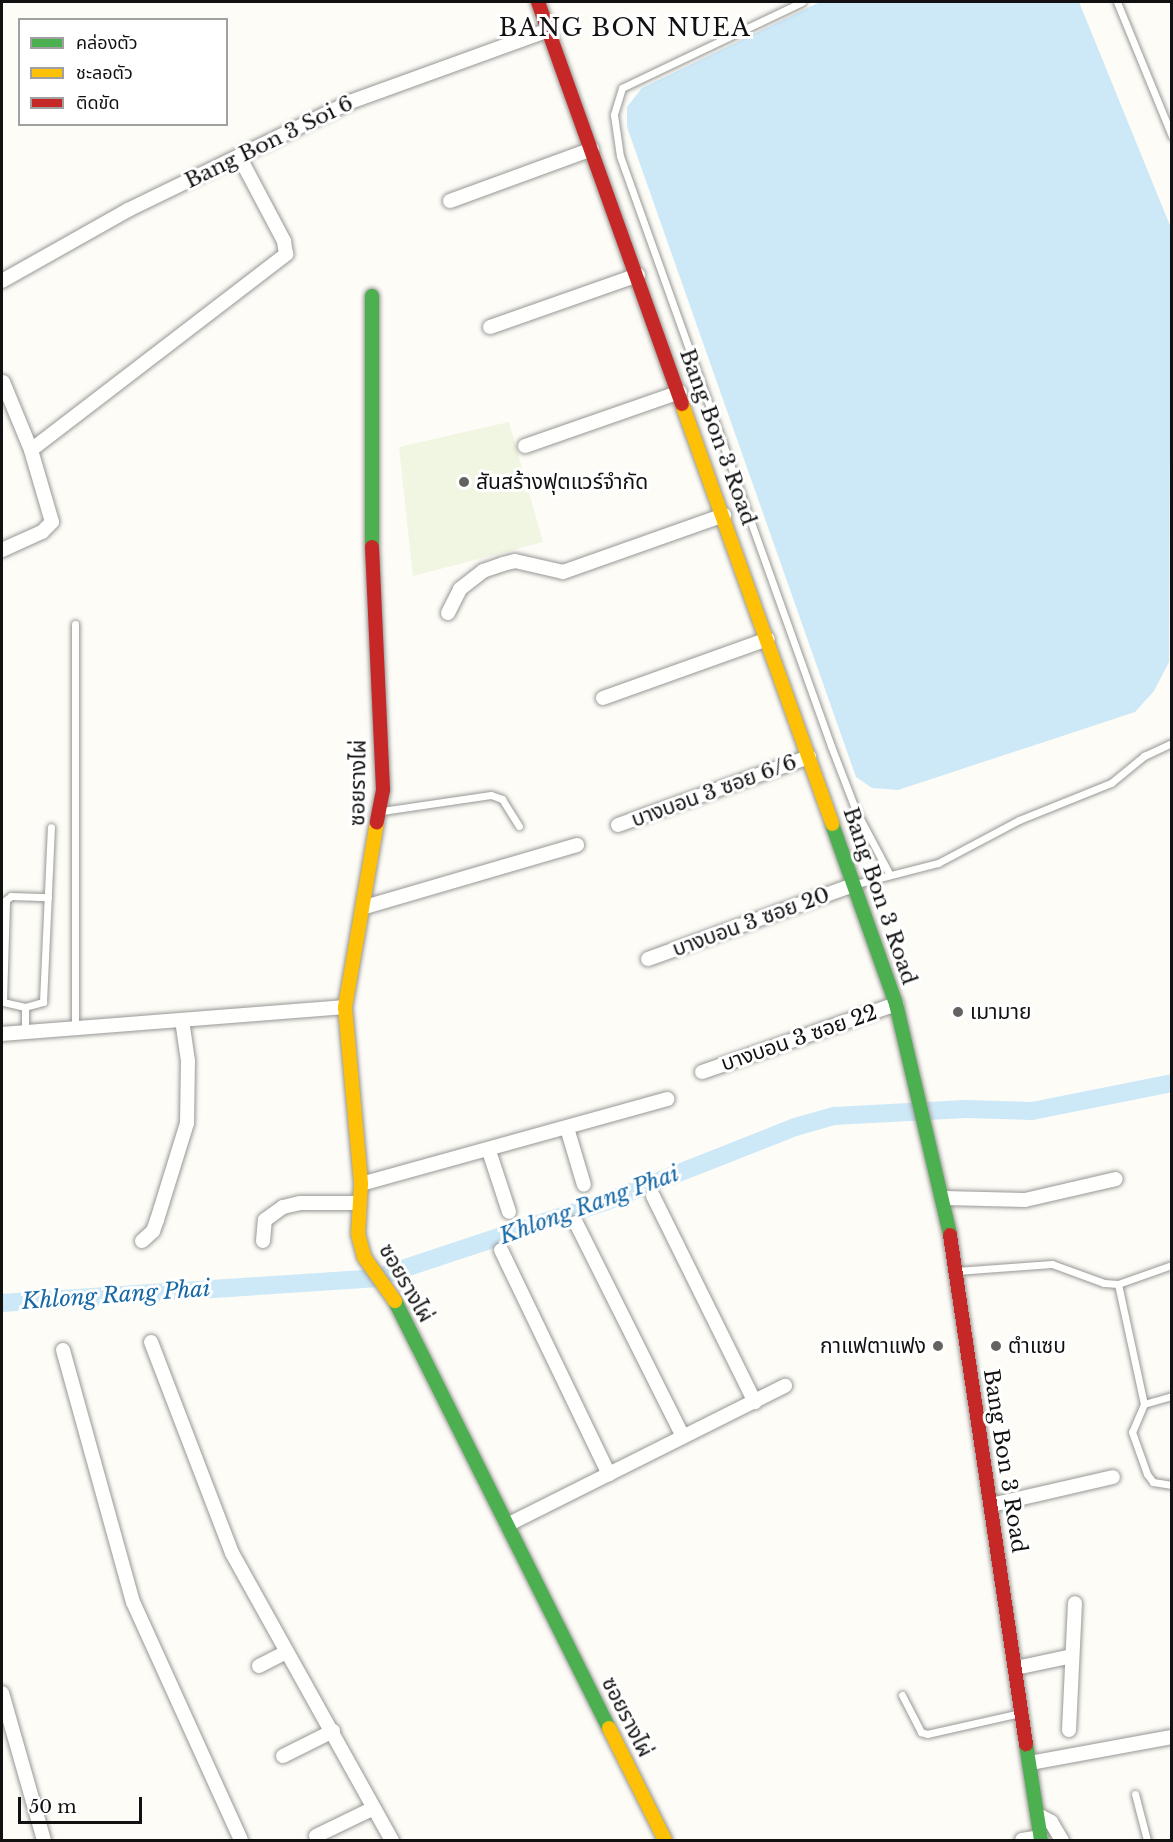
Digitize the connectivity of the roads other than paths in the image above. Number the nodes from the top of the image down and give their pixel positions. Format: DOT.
graph roads {
  1 [pos="538,2"];
  2 [pos="802,2"];
  3 [pos="1117,2"];
  4 [pos="549,30"];
  5 [pos="1172,136"];
  6 [pos="592,149"];
  7 [pos="239,156"];
  8 [pos="450,201"];
  9 [pos="638,275"];
  10 [pos="2,281"];
  11 [pos="372,296"];
  12 [pos="490,327"];
  13 [pos="3,382"];
  14 [pos="680,392"];
  15 [pos="525,446"];
  16 [pos="31,450"];
  17 [pos="724,514"];
  18 [pos="2,550"];
  19 [pos="448,613"];
  20 [pos="75,624"];
  21 [pos="768,639"];
  22 [pos="603,698"];
  23 [pos="1172,743"];
  24 [pos="809,757"];
  25 [pos="382,811"];
  26 [pos="618,825"];
  27 [pos="519,826"];
  28 [pos="51,827"];
  29 [pos="577,844"];
  30 [pos="890,875"];
  31 [pos="854,885"];
  32 [pos="48,897"];
  33 [pos="365,907"];
  34 [pos="648,959"];
  35 [pos="896,1004"];
  36 [pos="25,1007"];
  37 [pos="345,1007"];
  38 [pos="182,1020"];
  39 [pos="75,1028"];
  40 [pos="25,1032"];
  41 [pos="2,1034"];
  42 [pos="702,1072"];
  43 [pos="667,1098"];
  44 [pos="567,1128"];
  45 [pos="489,1151"];
  46 [pos="1116,1179"];
  47 [pos="361,1184"];
  48 [pos="584,1185"];
  49 [pos="653,1196"];
  50 [pos="944,1198"];
  51 [pos="359,1203"];
  52 [pos="508,1212"];
  53 [pos="576,1223"];
  54 [pos="142,1241"];
  55 [pos="263,1241"];
  56 [pos="501,1250"];
  57 [pos="1172,1266"];
  58 [pos="955,1272"];
  59 [pos="1118,1284"];
  60 [pos="151,1342"];
  61 [pos="63,1350"];
  62 [pos="785,1386"];
  63 [pos="1172,1396"];
  64 [pos="755,1402"];
  65 [pos="1144,1404"];
  66 [pos="683,1437"];
  67 [pos="609,1474"];
  68 [pos="1113,1477"];
  69 [pos="1172,1485"];
  70 [pos="991,1505"];
  71 [pos="507,1525"];
  72 [pos="1075,1603"];
  73 [pos="286,1652"];
  74 [pos="1072,1656"];
  75 [pos="259,1665"];
  76 [pos="1016,1668"];
  77 [pos="2,1693"];
  78 [pos="902,1695"];
  79 [pos="1023,1713"];
  80 [pos="1069,1730"];
  81 [pos="333,1731"];
  82 [pos="1172,1737"];
  83 [pos="283,1756"];
  84 [pos="1030,1763"];
  85 [pos="1135,1794"];
  86 [pos="374,1808"];
  87 [pos="1038,1815"];
  88 [pos="316,1836"];
  89 [pos="1041,1839"];
  90 [pos="44,1840"];
  91 [pos="241,1840"];
  92 [pos="392,1840"];
  93 [pos="665,1840"];
  94 [pos="1022,1840"];
  95 [pos="1062,1840"];
  96 [pos="1147,1840"];
  1 -- 4 [label="main road, Bang Bon 3 Road"];
  2 -- 30 [label="lane"];
  3 -- 5 [label="lane"];
  4 -- 6 [label="main road, Bang Bon 3 Road"];
  4 -- 7 [label="street, Bang Bon 3 Soi 6"];
  6 -- 8 [label="street"];
  6 -- 9 [label="main road, Bang Bon 3 Road"];
  7 -- 10 [label="street, Bang Bon 3 Soi 6"];
  7 -- 16 [label="street"];
  9 -- 12 [label="street"];
  9 -- 14 [label="main road, Bang Bon 3 Road"];
  11 -- 25 [label="main road, ซอยรางไผ่"];
  13 -- 16 [label="street"];
  14 -- 15 [label="street"];
  14 -- 17 [label="main road, Bang Bon 3 Road"];
  16 -- 18 [label="street"];
  17 -- 19 [label="street"];
  17 -- 21 [label="main road, Bang Bon 3 Road"];
  20 -- 39 [label="lane"];
  21 -- 22 [label="street"];
  21 -- 24 [label="main road, Bang Bon 3 Road"];
  23 -- 30 [label="lane"];
  24 -- 26 [label="street, บางบอน 3 ซอย 6/6"];
  24 -- 31 [label="main road, Bang Bon 3 Road"];
  25 -- 27 [label="lane"];
  25 -- 33 [label="main road, ซอยรางไผ่"];
  28 -- 32 [label="lane"];
  29 -- 33 [label="street"];
  30 -- 31 [label="lane"];
  31 -- 34 [label="street, บางบอน 3 ซอย 20"];
  31 -- 35 [label="main road, Bang Bon 3 Road"];
  32 -- 36 [label="lane"];
  32 -- 36 [label="lane"];
  33 -- 37 [label="main road, ซอยรางไผ่"];
  35 -- 42 [label="street, บางบอน 3 ซอย 22"];
  35 -- 50 [label="main road, Bang Bon 3 Road"];
  36 -- 40 [label="lane"];
  37 -- 38 [label="street"];
  37 -- 47 [label="main road, ซอยรางไผ่"];
  38 -- 39 [label="street"];
  38 -- 54 [label="street"];
  39 -- 40 [label="street"];
  40 -- 41 [label="street"];
  43 -- 44 [label="street"];
  44 -- 45 [label="street"];
  44 -- 48 [label="street"];
  45 -- 47 [label="street"];
  45 -- 52 [label="street"];
  46 -- 50 [label="street"];
  47 -- 51 [label="main road, ซอยรางไผ่"];
  49 -- 64 [label="street"];
  50 -- 58 [label="main road, Bang Bon 3 Road"];
  51 -- 55 [label="street"];
  51 -- 71 [label="main road, ซอยรางไผ่"];
  53 -- 66 [label="street"];
  56 -- 67 [label="street"];
  57 -- 59 [label="lane"];
  58 -- 59 [label="lane"];
  58 -- 70 [label="main road, Bang Bon 3 Road"];
  59 -- 65 [label="lane"];
  60 -- 73 [label="street"];
  61 -- 91 [label="street"];
  62 -- 64 [label="street"];
  63 -- 65 [label="lane"];
  64 -- 66 [label="street"];
  65 -- 69 [label="lane"];
  66 -- 67 [label="street"];
  67 -- 71 [label="street"];
  68 -- 70 [label="street"];
  70 -- 76 [label="main road, Bang Bon 3 Road"];
  71 -- 93 [label="main road, ซอยรางไผ่"];
  72 -- 74 [label="street"];
  73 -- 75 [label="street"];
  73 -- 81 [label="street"];
  74 -- 76 [label="street"];
  74 -- 80 [label="street"];
  76 -- 79 [label="main road, Bang Bon 3 Road"];
  77 -- 90 [label="street"];
  78 -- 79 [label="lane"];
  79 -- 84 [label="main road, Bang Bon 3 Road"];
  81 -- 83 [label="street"];
  81 -- 86 [label="street"];
  82 -- 84 [label="street"];
  84 -- 87 [label="main road, Bang Bon 3 Road"];
  85 -- 96 [label="lane"];
  86 -- 88 [label="street"];
  86 -- 92 [label="street"];
  87 -- 89 [label="main road, Bang Bon 3 Road"];
  87 -- 95 [label="street"];
  89 -- 94 [label="street"];
}
